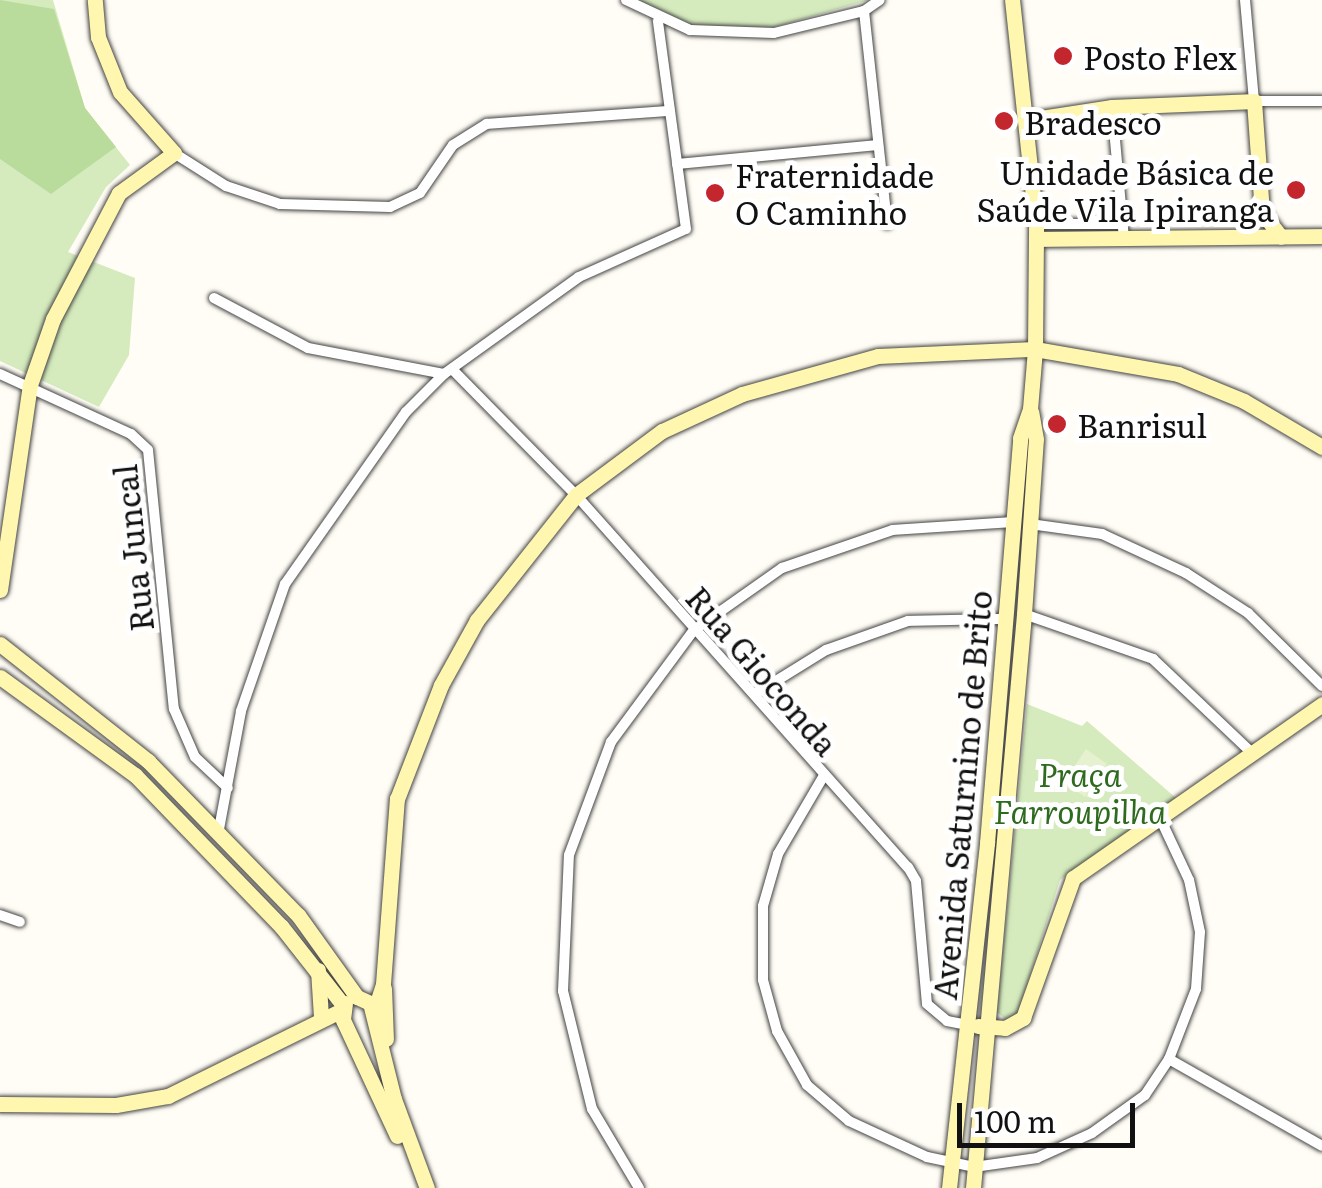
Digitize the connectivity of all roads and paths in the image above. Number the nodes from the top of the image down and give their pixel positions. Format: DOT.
graph roads {
  1 [pos="95,0"];
  2 [pos="626,0"];
  3 [pos="880,0"];
  4 [pos="1012,0"];
  5 [pos="1245,0"];
  6 [pos="864,10"];
  7 [pos="658,20"];
  8 [pos="1322,100"];
  9 [pos="1254,101"];
  10 [pos="1112,106"];
  11 [pos="670,111"];
  12 [pos="1028,120"];
  13 [pos="878,145"];
  14 [pos="174,153"];
  15 [pos="677,164"];
  16 [pos="1262,212"];
  17 [pos="887,224"];
  18 [pos="1036,231"];
  19 [pos="1124,231"];
  20 [pos="1314,236"];
  21 [pos="1249,237"];
  22 [pos="1281,237"];
  23 [pos="1322,246"];
  24 [pos="214,298"];
  25 [pos="1035,348"];
  26 [pos="448,371"];
  27 [pos="0,374"];
  28 [pos="30,385"];
  29 [pos="1030,408"];
  30 [pos="1322,447"];
  31 [pos="576,495"];
  32 [pos="1012,522"];
  33 [pos="1030,524"];
  34 [pos="0,590"];
  35 [pos="1005,613"];
  36 [pos="1024,614"];
  37 [pos="694,630"];
  38 [pos="0,644"];
  39 [pos="0,677"];
  40 [pos="1322,686"];
  41 [pos="755,694"];
  42 [pos="1322,704"];
  43 [pos="1252,753"];
  44 [pos="823,777"];
  45 [pos="228,788"];
  46 [pos="1160,818"];
  47 [pos="219,830"];
  48 [pos="0,914"];
  49 [pos="20,922"];
  50 [pos="318,970"];
  51 [pos="383,981"];
  52 [pos="351,1002"];
  53 [pos="374,1014"];
  54 [pos="321,1016"];
  55 [pos="968,1026"];
  56 [pos="350,1027"];
  57 [pos="988,1027"];
  58 [pos="385,1054"];
  59 [pos="1169,1059"];
  60 [pos="0,1104"];
  61 [pos="1322,1146"];
  62 [pos="952,1164"];
  63 [pos="974,1167"];
  64 [pos="424,1188"];
  65 [pos="639,1188"];
  66 [pos="948,1188"];
  67 [pos="973,1188"];
  1 -- 14 [label="street"];
  2 -- 7 [label="street"];
  3 -- 6 [label="street"];
  4 -- 12 [label="street, Avenida Saturnino de Brito"];
  5 -- 9 [label="street"];
  6 -- 7 [label="street"];
  6 -- 13 [label="street"];
  7 -- 11 [label="street"];
  8 -- 9 [label="street"];
  9 -- 10 [label="street"];
  9 -- 16 [label="street"];
  10 -- 12 [label="street"];
  10 -- 19 [label="street"];
  11 -- 14 [label="street"];
  11 -- 15 [label="street"];
  12 -- 18 [label="street, Avenida Saturnino de Brito"];
  13 -- 15 [label="street"];
  13 -- 17 [label="street"];
  14 -- 28 [label="street"];
  15 -- 26 [label="street"];
  16 -- 21 [label="street"];
  16 -- 22 [label="street"];
  18 -- 19 [label="street"];
  18 -- 25 [label="street, Avenida Saturnino de Brito"];
  19 -- 21 [label="street"];
  20 -- 22 [label="street"];
  20 -- 23 [label="street"];
  21 -- 22 [label="street"];
  24 -- 26 [label="street"];
  25 -- 29 [label="street, Avenida Saturnino de Brito"];
  25 -- 30 [label="street"];
  25 -- 31 [label="street"];
  26 -- 31 [label="street, Rua Gioconda"];
  26 -- 45 [label="street"];
  27 -- 28 [label="street, Rua Juncal"];
  28 -- 34 [label="street"];
  28 -- 45 [label="street, Rua Juncal"];
  29 -- 32 [label="street, Avenida Saturnino de Brito"];
  29 -- 33 [label="street, Avenida Saturnino de Brito"];
  31 -- 37 [label="street, Rua Gioconda"];
  31 -- 51 [label="street"];
  32 -- 35 [label="street, Avenida Saturnino de Brito"];
  32 -- 37 [label="street"];
  33 -- 36 [label="street, Avenida Saturnino de Brito"];
  33 -- 40 [label="street"];
  35 -- 36 [label="street"];
  35 -- 41 [label="street"];
  35 -- 55 [label="street, Avenida Saturnino de Brito"];
  36 -- 43 [label="street"];
  36 -- 57 [label="street, Avenida Saturnino de Brito"];
  37 -- 41 [label="street, Rua Gioconda"];
  37 -- 65 [label="street"];
  38 -- 47 [label="street"];
  39 -- 50 [label="street"];
  41 -- 44 [label="street, Rua Gioconda"];
  42 -- 43 [label="street"];
  43 -- 46 [label="street"];
  44 -- 55 [label="street, Rua Gioconda"];
  44 -- 62 [label="street"];
  45 -- 47 [label="street"];
  46 -- 57 [label="street"];
  46 -- 59 [label="street"];
  47 -- 52 [label="street"];
  48 -- 49 [label="street"];
  50 -- 52 [label="street"];
  50 -- 54 [label="street"];
  51 -- 52 [label="street"];
  51 -- 53 [label="street"];
  51 -- 58 [label="street"];
  52 -- 53 [label="street"];
  52 -- 54 [label="street"];
  52 -- 56 [label="street"];
  53 -- 56 [label="street"];
  53 -- 58 [label="street"];
  54 -- 60 [label="street"];
  55 -- 57 [label="street"];
  55 -- 62 [label="street, Avenida Saturnino de Brito"];
  56 -- 64 [label="street"];
  57 -- 63 [label="street, Avenida Saturnino de Brito"];
  58 -- 64 [label="street"];
  59 -- 61 [label="street"];
  59 -- 63 [label="street"];
  62 -- 63 [label="street"];
  62 -- 66 [label="street, Avenida Saturnino de Brito"];
  63 -- 67 [label="street, Avenida Saturnino de Brito"];
}
